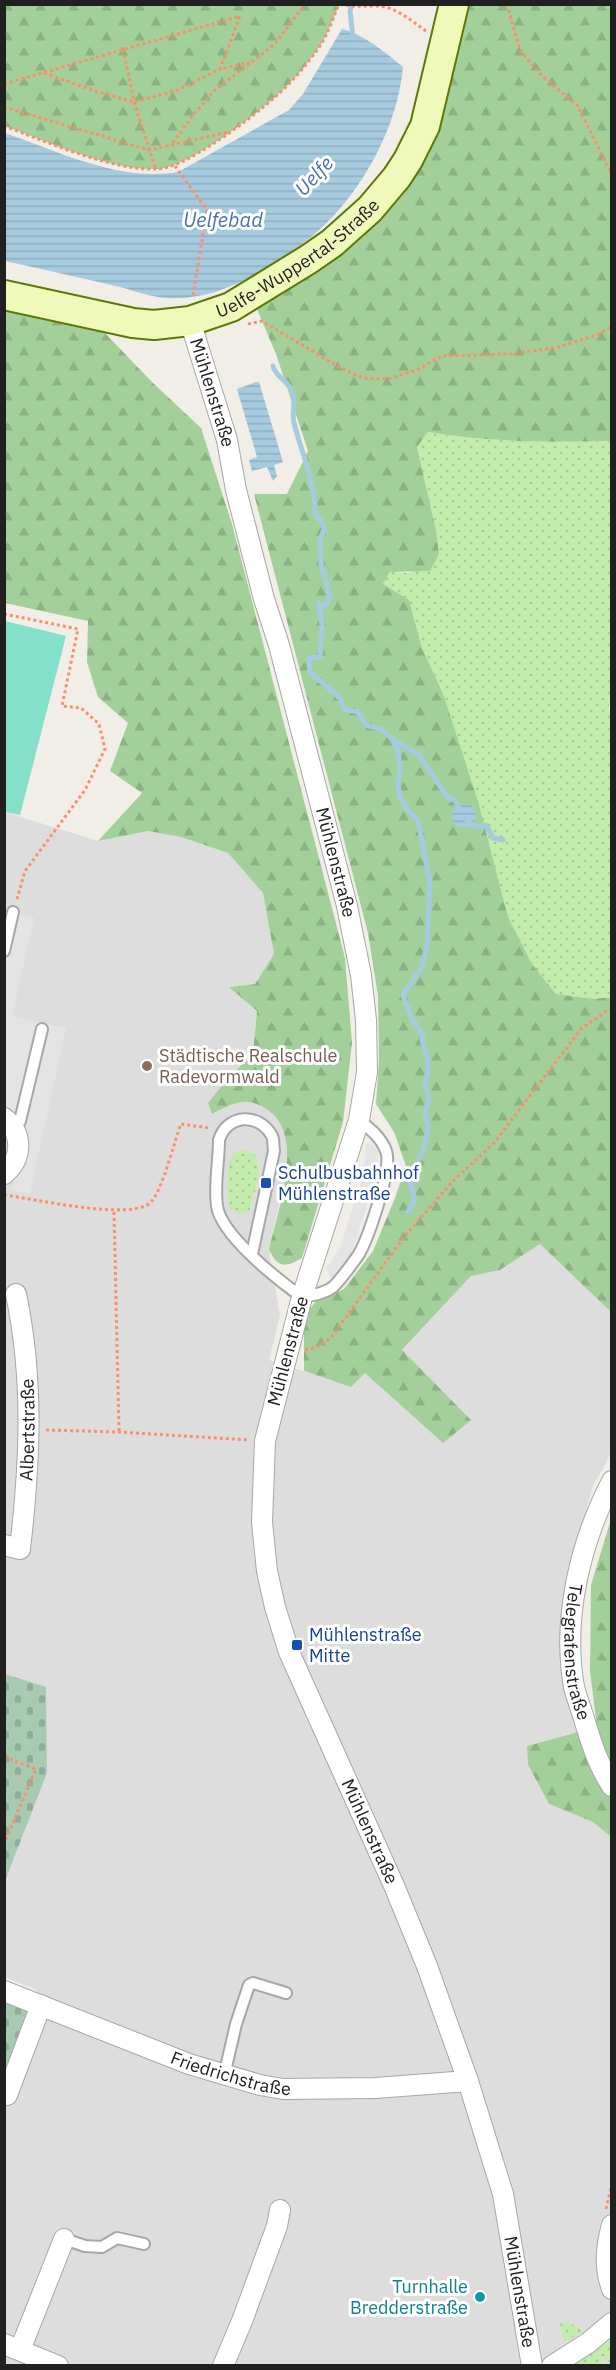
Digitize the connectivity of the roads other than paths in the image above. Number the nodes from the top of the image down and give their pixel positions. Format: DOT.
graph roads {
  1 [pos="453,4"];
  2 [pos="4,295"];
  3 [pos="191,310"];
  4 [pos="13,912"];
  5 [pos="4,951"];
  6 [pos="42,1029"];
  7 [pos="359,1120"];
  8 [pos="10,1123"];
  9 [pos="4,1174"];
  10 [pos="252,1254"];
  11 [pos="16,1294"];
  12 [pos="302,1297"];
  13 [pos="612,1481"];
  14 [pos="4,1545"];
  15 [pos="612,1786"];
  16 [pos="4,1991"];
  17 [pos="286,1992"];
  18 [pos="41,2004"];
  19 [pos="224,2076"];
  20 [pos="468,2081"];
  21 [pos="7,2095"];
  22 [pos="280,2210"];
  23 [pos="612,2225"];
  24 [pos="64,2239"];
  25 [pos="144,2244"];
  26 [pos="612,2289"];
  27 [pos="612,2324"];
  28 [pos="12,2347"];
  29 [pos="58,2366"];
  30 [pos="223,2366"];
  31 [pos="532,2366"];
  32 [pos="552,2366"];
  1 -- 3 [label="main road, Uelfe-Wuppertal-Straße"];
  2 -- 3 [label="main road, Uelfe-Wuppertal-Straße"];
  3 -- 7 [label="street, Mühlenstraße"];
  4 -- 5 [label="lane"];
  6 -- 8 [label="lane"];
  7 -- 12 [label="street, Mühlenstraße"];
  7 -- 12 [label="lane"];
  8 -- 9 [label="street"];
  10 -- 10 [label="lane"];
  10 -- 12 [label="lane"];
  11 -- 14 [label="street, Albertstraße"];
  12 -- 20 [label="street, Mühlenstraße"];
  13 -- 15 [label="street, Telegrafenstraße"];
  16 -- 18 [label="street, Friedrichstraße"];
  17 -- 19 [label="lane"];
  18 -- 19 [label="street, Friedrichstraße"];
  18 -- 21 [label="street"];
  19 -- 20 [label="street, Friedrichstraße"];
  20 -- 31 [label="street, Mühlenstraße"];
  22 -- 30 [label="street"];
  23 -- 26 [label="street"];
  24 -- 25 [label="lane"];
  24 -- 28 [label="street"];
  27 -- 32 [label="street"];
  28 -- 29 [label="street"];
}
